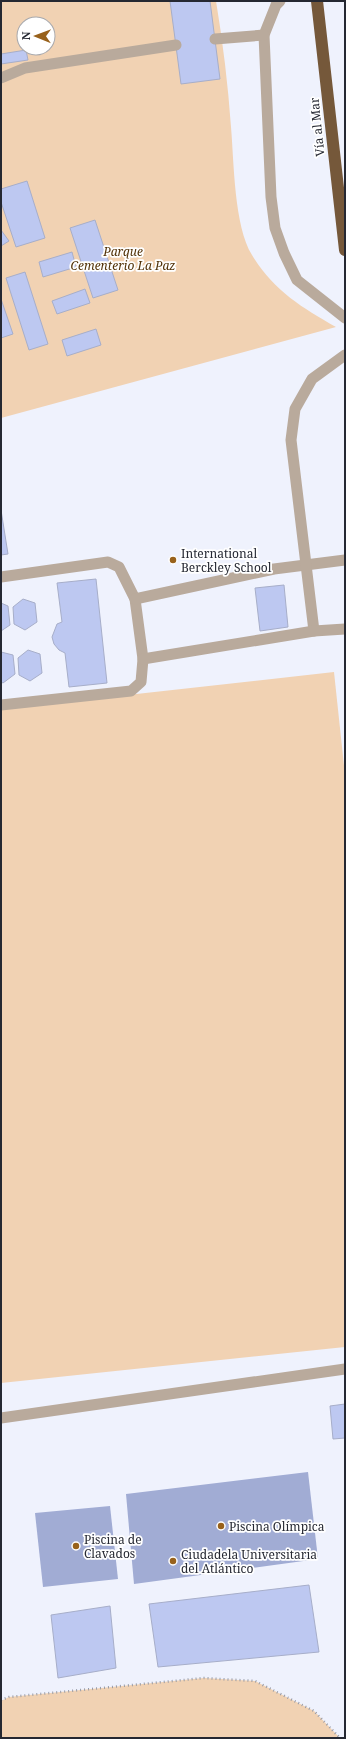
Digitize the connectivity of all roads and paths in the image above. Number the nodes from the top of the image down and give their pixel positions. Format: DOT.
graph roads {
  1 [pos="280,1"];
  2 [pos="317,1"];
  3 [pos="264,36"];
  4 [pos="215,39"];
  5 [pos="176,45"];
  6 [pos="1,78"];
  7 [pos="345,250"];
  8 [pos="345,318"];
  9 [pos="345,355"];
  10 [pos="345,560"];
  11 [pos="306,565"];
  12 [pos="1,577"];
  13 [pos="135,599"];
  14 [pos="345,629"];
  15 [pos="314,631"];
  16 [pos="143,659"];
  17 [pos="1,705"];
  18 [pos="345,1369"];
  19 [pos="1,1418"];
  20 [pos="1,1700"];
  21 [pos="340,1738"];
  1 -- 3 [label="lane"];
  2 -- 7 [label="highway, Vía al Mar"];
  3 -- 4 [label="lane"];
  3 -- 8 [label="lane"];
  5 -- 6 [label="lane"];
  9 -- 11 [label="lane"];
  10 -- 11 [label="lane"];
  11 -- 13 [label="lane"];
  11 -- 15 [label="lane"];
  12 -- 13 [label="lane"];
  13 -- 16 [label="lane"];
  14 -- 15 [label="lane"];
  15 -- 16 [label="lane"];
  16 -- 17 [label="lane"];
  18 -- 19 [label="lane"];
  20 -- 21 [label="path"];
}
